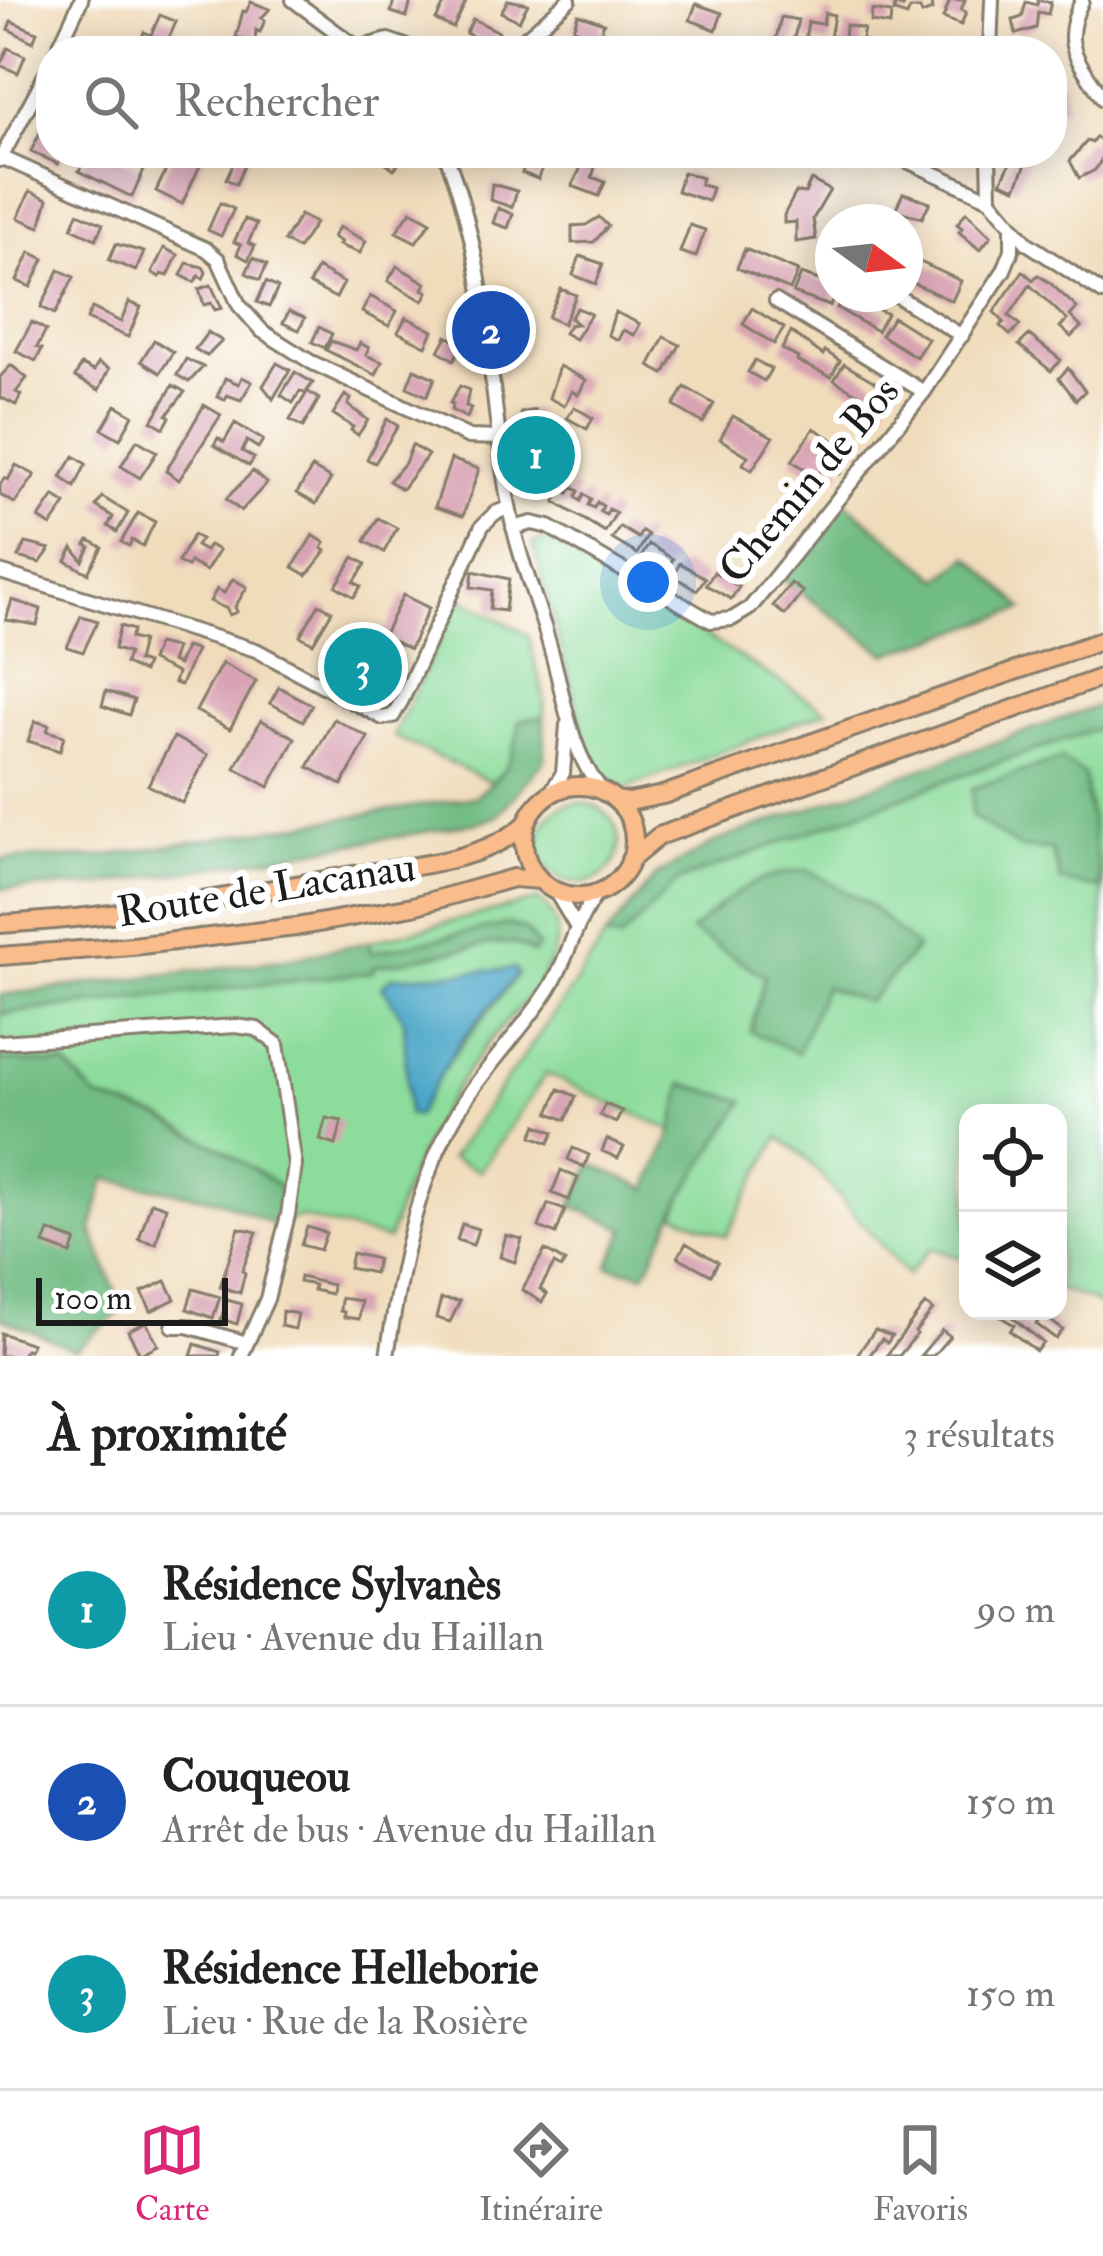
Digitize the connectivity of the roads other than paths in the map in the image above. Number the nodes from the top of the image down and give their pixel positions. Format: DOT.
graph roads {
  1 [pos="81,0"];
  2 [pos="293,0"];
  3 [pos="569,0"];
  4 [pos="992,0"];
  5 [pos="1082,1"];
  6 [pos="64,36"];
  7 [pos="341,36"];
  8 [pos="527,36"];
  9 [pos="991,36"];
  10 [pos="36,92"];
  11 [pos="1103,99"];
  12 [pos="1,159"];
  13 [pos="450,168"];
  14 [pos="922,168"];
  15 [pos="989,168"];
  16 [pos="989,199"];
  17 [pos="1012,228"];
  18 [pos="1103,293"];
  19 [pos="776,301"];
  20 [pos="923,312"];
  21 [pos="962,336"];
  22 [pos="924,392"];
  23 [pos="499,438"];
  24 [pos="509,508"];
  25 [pos="513,528"];
  26 [pos="0,572"];
  27 [pos="1103,640"];
  28 [pos="1103,677"];
  29 [pos="567,718"];
  30 [pos="549,795"];
  31 [pos="609,796"];
  32 [pos="526,824"];
  33 [pos="630,860"];
  34 [pos="548,885"];
  35 [pos="598,892"];
  36 [pos="0,924"];
  37 [pos="576,926"];
  38 [pos="0,956"];
  39 [pos="0,1042"];
  40 [pos="172,1326"];
  41 [pos="244,1349"];
  42 [pos="387,1356"];
  1 -- 6 [label="street"];
  2 -- 7 [label="street"];
  3 -- 8 [label="street"];
  4 -- 9 [label="street"];
  5 -- 11 [label="street"];
  10 -- 12 [label="street"];
  12 -- 23 [label="street"];
  13 -- 23 [label="street"];
  14 -- 16 [label="street"];
  15 -- 16 [label="street"];
  16 -- 17 [label="street"];
  17 -- 18 [label="street"];
  17 -- 21 [label="street, Chemin de Bos"];
  19 -- 22 [label="street"];
  20 -- 21 [label="street"];
  21 -- 22 [label="street, Chemin de Bos"];
  22 -- 25 [label="street, Chemin de Bos"];
  23 -- 24 [label="street"];
  24 -- 25 [label="street"];
  24 -- 26 [label="street"];
  25 -- 29 [label="street"];
  27 -- 31 [label="main road"];
  28 -- 33 [label="main road"];
  29 -- 30 [label="street"];
  29 -- 31 [label="street"];
  30 -- 31 [label="main road"];
  30 -- 32 [label="main road"];
  31 -- 33 [label="main road"];
  32 -- 34 [label="main road"];
  32 -- 36 [label="main road, Route de Lacanau"];
  33 -- 35 [label="main road"];
  34 -- 35 [label="main road"];
  34 -- 37 [label="street"];
  34 -- 38 [label="main road, Route de Lacanau"];
  35 -- 37 [label="street"];
  37 -- 42 [label="street"];
  39 -- 41 [label="street"];
  40 -- 41 [label="street"];
}
